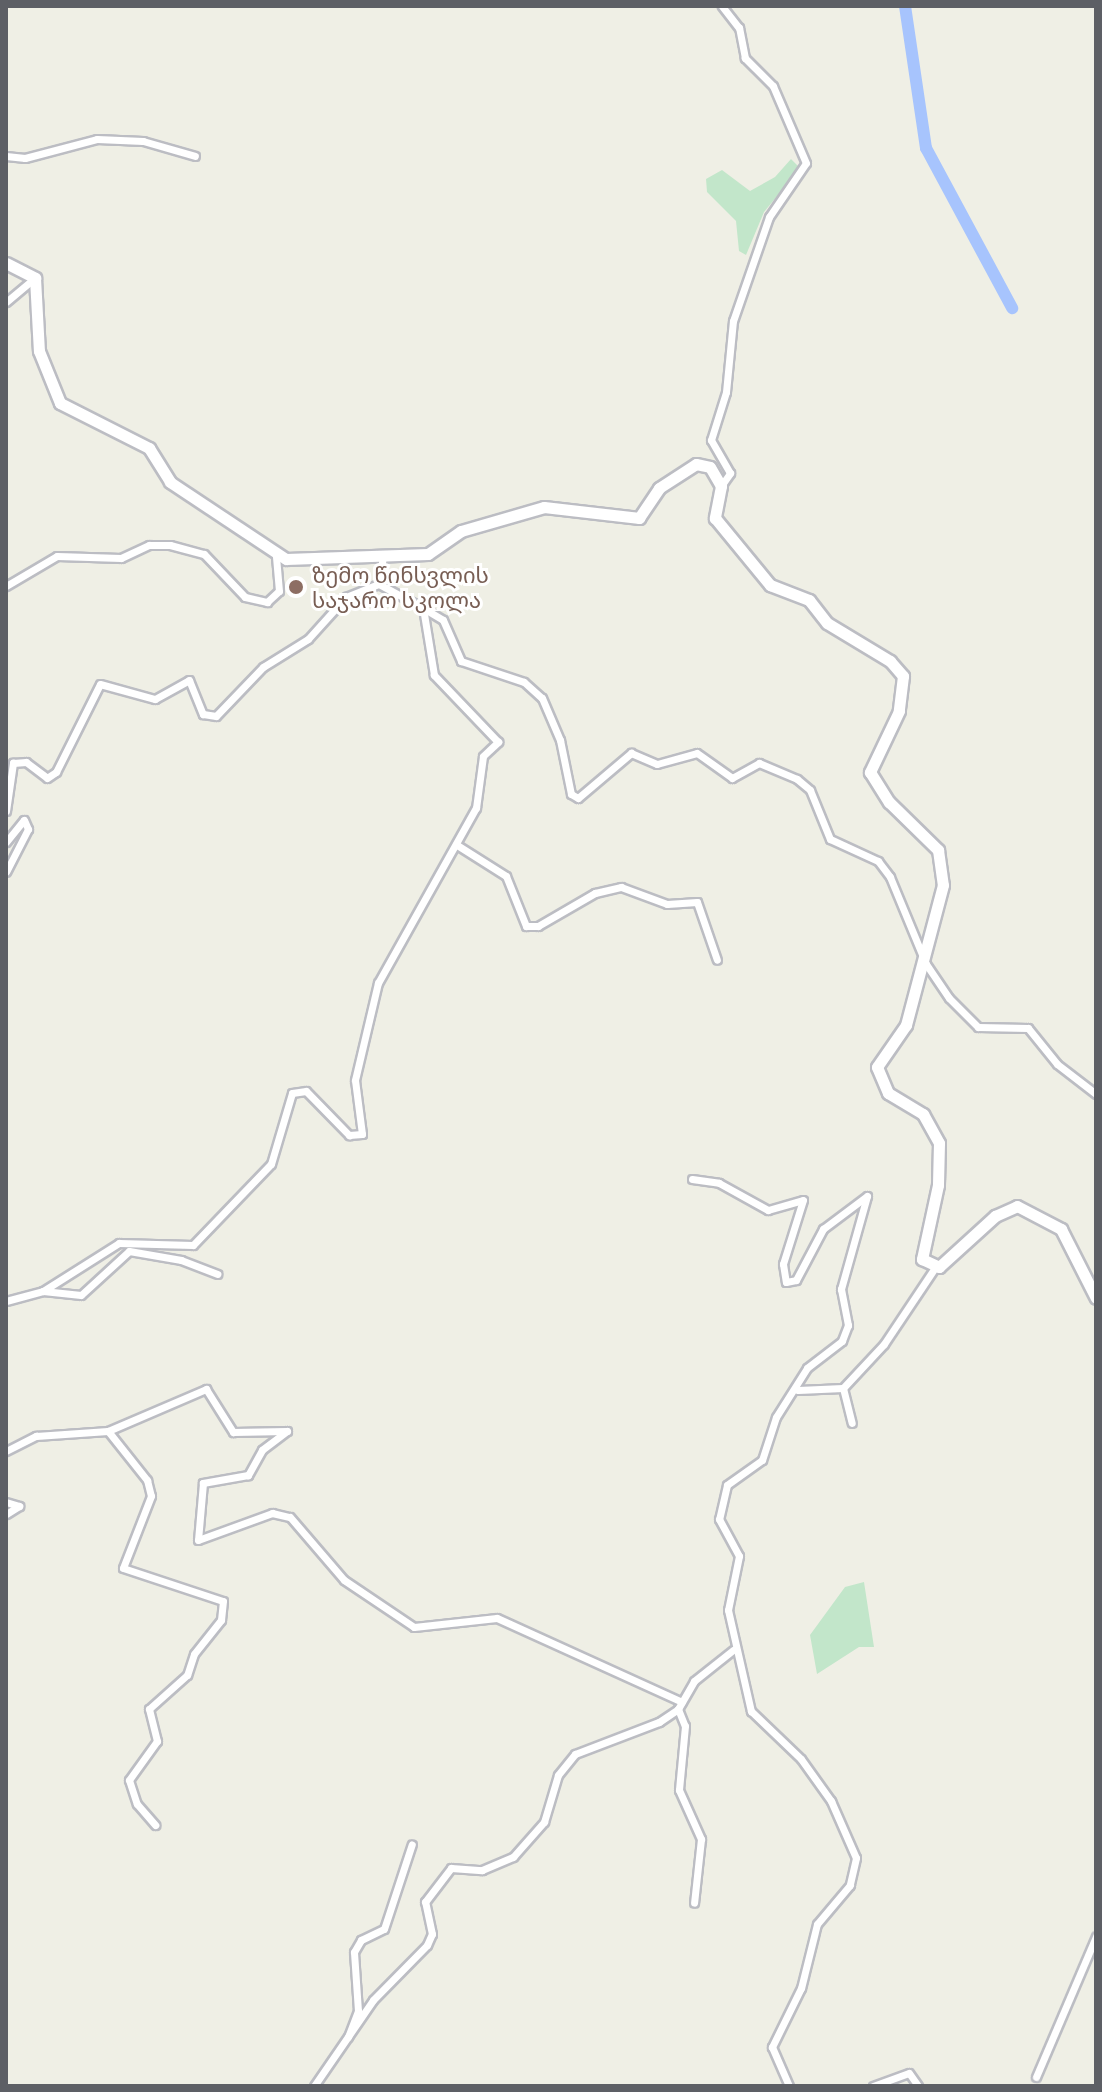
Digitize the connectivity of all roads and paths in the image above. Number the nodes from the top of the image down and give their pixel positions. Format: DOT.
graph roads {
  1 [pos="722,6"];
  2 [pos="6,156"];
  3 [pos="195,156"];
  4 [pos="6,263"];
  5 [pos="35,278"];
  6 [pos="6,302"];
  7 [pos="721,486"];
  8 [pos="276,556"];
  9 [pos="383,557"];
  10 [pos="379,584"];
  11 [pos="6,586"];
  12 [pos="423,608"];
  13 [pos="6,811"];
  14 [pos="6,842"];
  15 [pos="457,845"];
  16 [pos="6,872"];
  17 [pos="717,960"];
  18 [pos="926,964"];
  19 [pos="1096,1094"];
  20 [pos="692,1179"];
  21 [pos="934,1269"];
  22 [pos="217,1274"];
  23 [pos="43,1291"];
  24 [pos="1096,1298"];
  25 [pos="6,1301"];
  26 [pos="843,1388"];
  27 [pos="798,1390"];
  28 [pos="852,1423"];
  29 [pos="108,1431"];
  30 [pos="6,1451"];
  31 [pos="6,1502"];
  32 [pos="6,1514"];
  33 [pos="733,1650"];
  34 [pos="680,1705"];
  35 [pos="155,1825"];
  36 [pos="412,1844"];
  37 [pos="694,1903"];
  38 [pos="1096,1936"];
  39 [pos="348,2037"];
  40 [pos="1036,2077"];
  41 [pos="314,2086"];
  42 [pos="789,2086"];
  43 [pos="873,2086"];
  44 [pos="918,2086"];
  1 -- 7 [label="street"];
  2 -- 3 [label="street"];
  4 -- 5 [label="street"];
  5 -- 6 [label="street"];
  5 -- 8 [label="street"];
  7 -- 9 [label="street"];
  7 -- 18 [label="street"];
  8 -- 9 [label="street"];
  8 -- 11 [label="street"];
  9 -- 10 [label="street"];
  10 -- 12 [label="street"];
  10 -- 13 [label="street"];
  12 -- 15 [label="street"];
  12 -- 18 [label="street"];
  14 -- 16 [label="street"];
  15 -- 17 [label="street"];
  15 -- 23 [label="street"];
  18 -- 19 [label="street"];
  18 -- 21 [label="street"];
  20 -- 27 [label="street"];
  21 -- 24 [label="street"];
  21 -- 26 [label="street"];
  22 -- 23 [label="street"];
  23 -- 25 [label="street"];
  26 -- 27 [label="street"];
  26 -- 28 [label="street"];
  27 -- 33 [label="street"];
  29 -- 30 [label="street"];
  29 -- 34 [label="street"];
  29 -- 35 [label="street"];
  31 -- 32 [label="street"];
  33 -- 34 [label="street"];
  33 -- 42 [label="street"];
  34 -- 37 [label="street"];
  34 -- 39 [label="street"];
  36 -- 39 [label="street"];
  38 -- 40 [label="street"];
  39 -- 41 [label="street"];
  43 -- 44 [label="street"];
}
